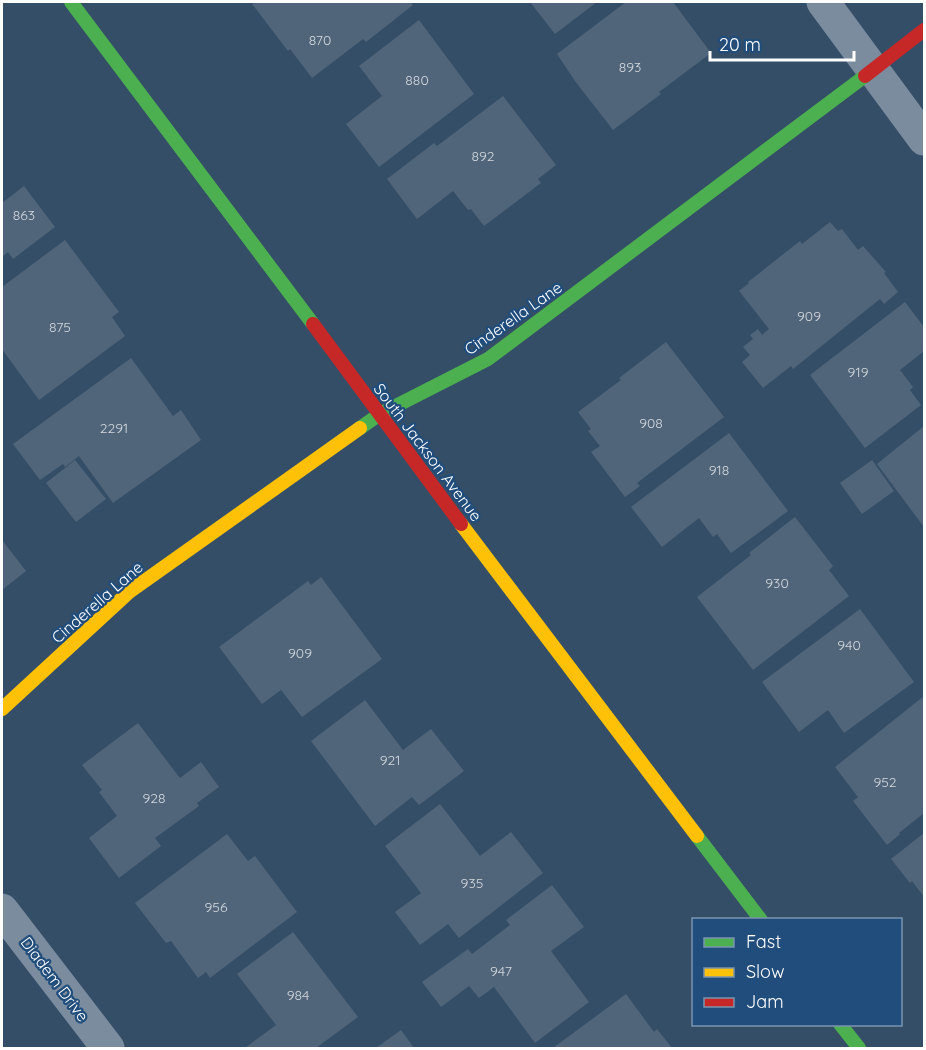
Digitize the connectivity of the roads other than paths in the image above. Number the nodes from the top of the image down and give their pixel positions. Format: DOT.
graph roads {
  1 [pos="71,2"];
  2 [pos="823,2"];
  3 [pos="924,30"];
  4 [pos="873,70"];
  5 [pos="924,139"];
  6 [pos="380,414"];
  7 [pos="2,710"];
  8 [pos="2,910"];
  9 [pos="759,918"];
  10 [pos="842,1026"];
  11 [pos="108,1048"];
  12 [pos="859,1048"];
  1 -- 6 [label="main road, South Jackson Avenue"];
  2 -- 4 [label="street"];
  3 -- 4 [label="main road, Cinderella Lane"];
  4 -- 5 [label="street"];
  4 -- 6 [label="main road, Cinderella Lane"];
  6 -- 7 [label="main road, Cinderella Lane"];
  6 -- 9 [label="main road, South Jackson Avenue"];
  8 -- 11 [label="street, Diadem Drive"];
  10 -- 12 [label="main road"];
}
